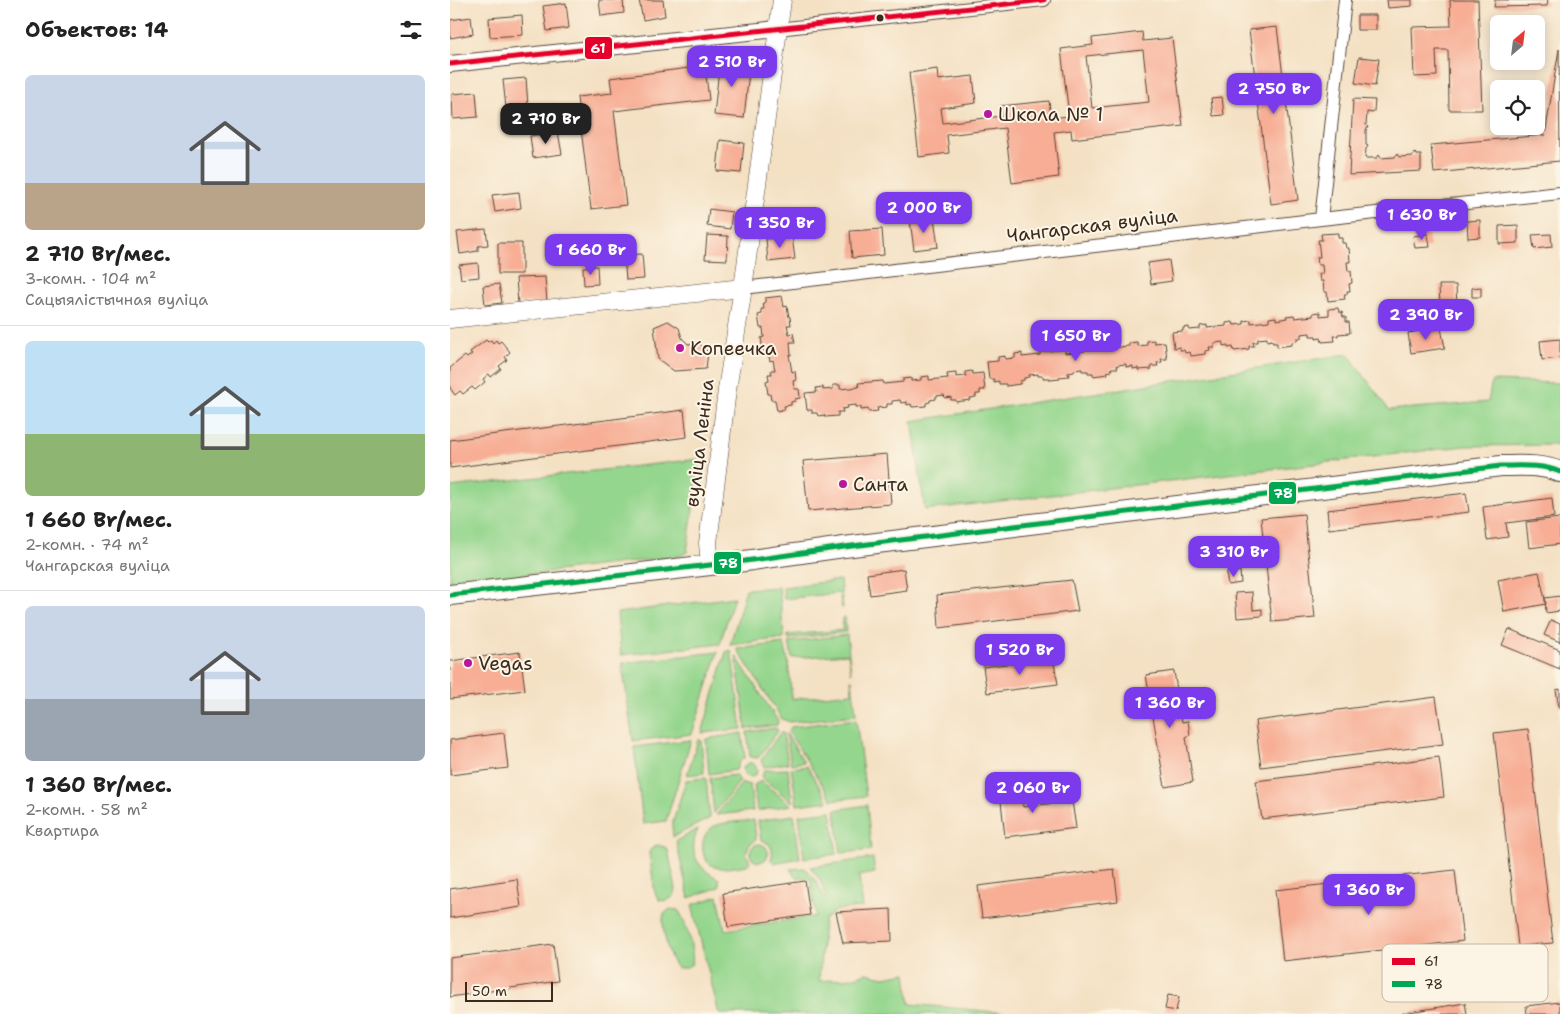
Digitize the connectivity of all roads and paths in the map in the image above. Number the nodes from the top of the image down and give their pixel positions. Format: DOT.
graph roads {
  1 [pos="782,0"];
  2 [pos="1044,0"];
  3 [pos="1345,0"];
  4 [pos="777,29"];
  5 [pos="450,64"];
  6 [pos="1560,193"];
  7 [pos="1322,219"];
  8 [pos="743,288"];
  9 [pos="450,319"];
  10 [pos="1560,472"];
  11 [pos="710,564"];
  12 [pos="450,595"];
  1 -- 4 [label="main road, вуліца Леніна"];
  2 -- 4 [label="street"];
  3 -- 7 [label="street"];
  4 -- 5 [label="street"];
  4 -- 8 [label="main road, вуліца Леніна"];
  6 -- 7 [label="street, Чангарская вуліца"];
  7 -- 8 [label="street, Чангарская вуліца"];
  8 -- 9 [label="main road, Чангарская вуліца"];
  8 -- 11 [label="main road, вуліца Леніна"];
  10 -- 11 [label="main road"];
  11 -- 12 [label="main road"];
}
